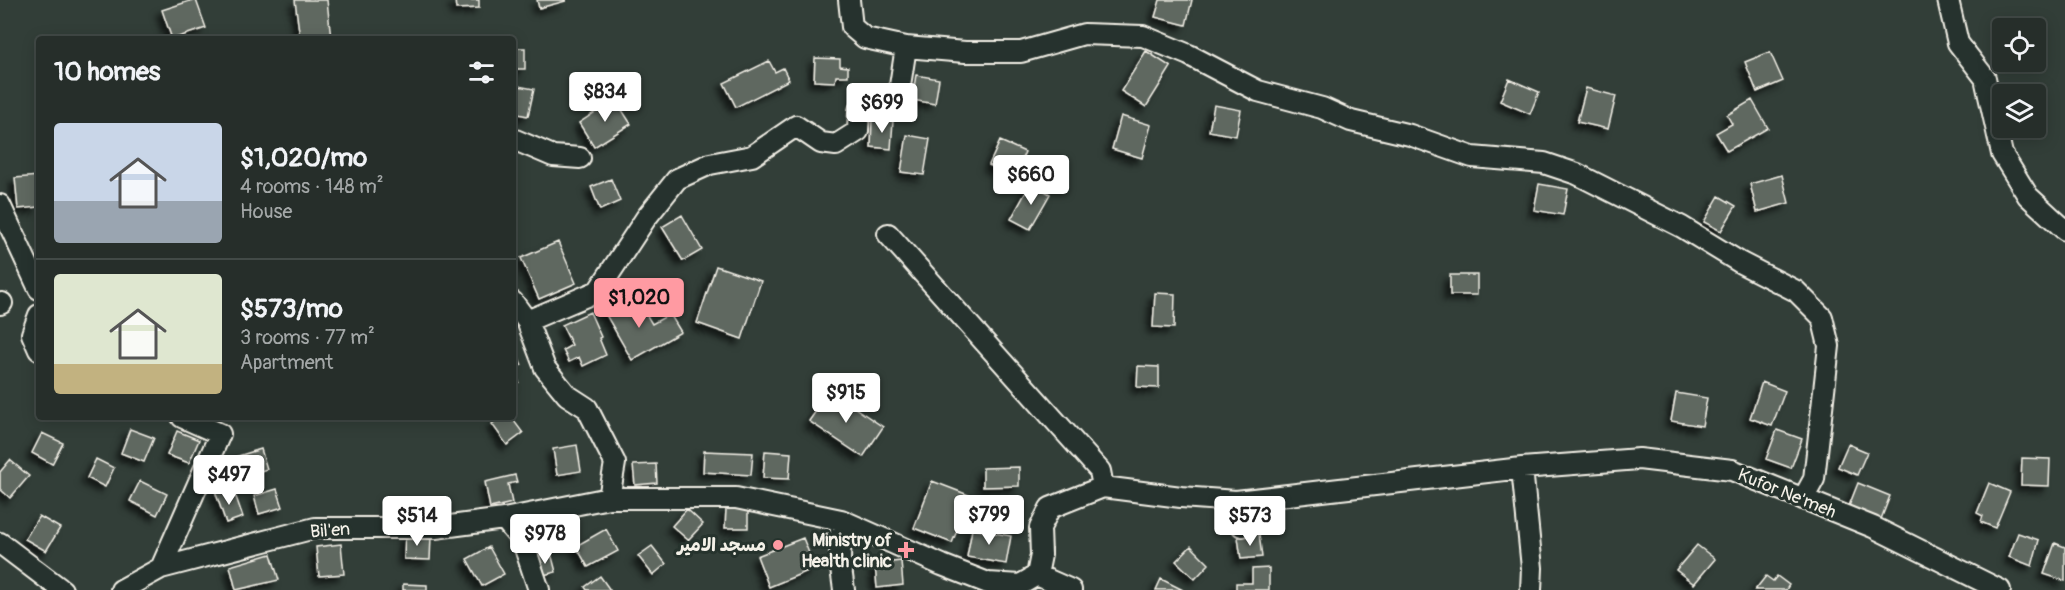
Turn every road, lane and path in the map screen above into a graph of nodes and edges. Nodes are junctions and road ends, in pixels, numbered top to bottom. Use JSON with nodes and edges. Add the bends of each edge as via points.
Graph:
{"nodes":[{"id":1,"x":849,"y":0,"type":"edge"},
{"id":2,"x":1948,"y":0,"type":"edge"},
{"id":3,"x":906,"y":47,"type":"junction"},
{"id":4,"x":516,"y":140,"type":"edge"},
{"id":5,"x":580,"y":158,"type":"dead end"},
{"id":6,"x":0,"y":205,"type":"edge"},
{"id":7,"x":2065,"y":230,"type":"edge"},
{"id":8,"x":888,"y":234,"type":"dead end"},
{"id":9,"x":36,"y":283,"type":"edge"},
{"id":10,"x":516,"y":306,"type":"edge"},
{"id":11,"x":527,"y":321,"type":"junction"},
{"id":12,"x":36,"y":324,"type":"edge"},
{"id":13,"x":36,"y":342,"type":"edge"},
{"id":14,"x":189,"y":420,"type":"edge"},
{"id":15,"x":1522,"y":468,"type":"junction"},
{"id":16,"x":1103,"y":487,"type":"junction"},
{"id":17,"x":609,"y":498,"type":"junction"},
{"id":18,"x":1803,"y":499,"type":"junction"},
{"id":19,"x":1236,"y":501,"type":"junction"},
{"id":20,"x":504,"y":519,"type":"junction"},
{"id":21,"x":841,"y":520,"type":"junction"},
{"id":22,"x":1242,"y":526,"type":"dead end"},
{"id":23,"x":0,"y":543,"type":"edge"},
{"id":24,"x":161,"y":568,"type":"junction"},
{"id":25,"x":1037,"y":574,"type":"junction"},
{"id":26,"x":129,"y":587,"type":"edge"},
{"id":27,"x":63,"y":590,"type":"edge"},
{"id":28,"x":539,"y":590,"type":"edge"},
{"id":29,"x":844,"y":590,"type":"edge"},
{"id":30,"x":1071,"y":590,"type":"edge"},
{"id":31,"x":1531,"y":590,"type":"edge"},
{"id":32,"x":2000,"y":590,"type":"edge"}],
"edges":[{"from":1,"to":3,"type":"street","via":[[852,27],[864,38]]},
{"from":2,"to":7,"type":"street","via":[[1958,43],[1985,78],[2001,154],[2028,196]]},
{"from":3,"to":11,"type":"street","via":[[899,92],[884,106],[859,110],[858,131],[836,145],[821,143],[796,126],[752,156],[710,164],[677,179],[598,291]]},
{"from":3,"to":18,"type":"street","via":[[1021,52],[1084,34],[1143,36],[1258,91],[1472,157],[1544,163],[1609,190],[1796,291],[1822,317],[1829,346],[1814,480]]},
{"from":4,"to":5,"type":"street","via":[[554,156]]},
{"from":6,"to":9,"type":"street"},
{"from":8,"to":16,"type":"street","via":[[1100,471]]},
{"from":10,"to":11,"type":"street"},
{"from":11,"to":17,"type":"street","via":[[545,368],[567,395],[587,408],[615,463]]},
{"from":12,"to":13,"type":"street"},
{"from":14,"to":24,"type":"street","via":[[220,434]]},
{"from":15,"to":18,"type":"street","name":"Kufor Ne'meh","via":[[1639,459],[1732,470]]},
{"from":15,"to":19,"type":"street","name":"Kufor Ne'meh"},
{"from":15,"to":31,"type":"street"},
{"from":16,"to":19,"type":"street","name":"Kufor Ne'meh"},
{"from":16,"to":25,"type":"street","via":[[1050,508],[1040,528]]},
{"from":17,"to":20,"type":"street","name":"Bil'en"},
{"from":17,"to":21,"type":"street","name":"Bil'en","via":[[736,498]]},
{"from":18,"to":32,"type":"street","name":"Kufor Ne'meh","via":[[1873,527]]},
{"from":19,"to":22,"type":"street"},
{"from":20,"to":24,"type":"street","name":"Bil'en","via":[[435,528],[315,528]]},
{"from":20,"to":28,"type":"street","via":[[523,542]]},
{"from":21,"to":25,"type":"street","name":"Bil'en","via":[[988,583],[1020,585]]},
{"from":21,"to":29,"type":"street"},
{"from":23,"to":27,"type":"street"},
{"from":24,"to":26,"type":"street","name":"Bil'en"},
{"from":25,"to":30,"type":"street"}]}
